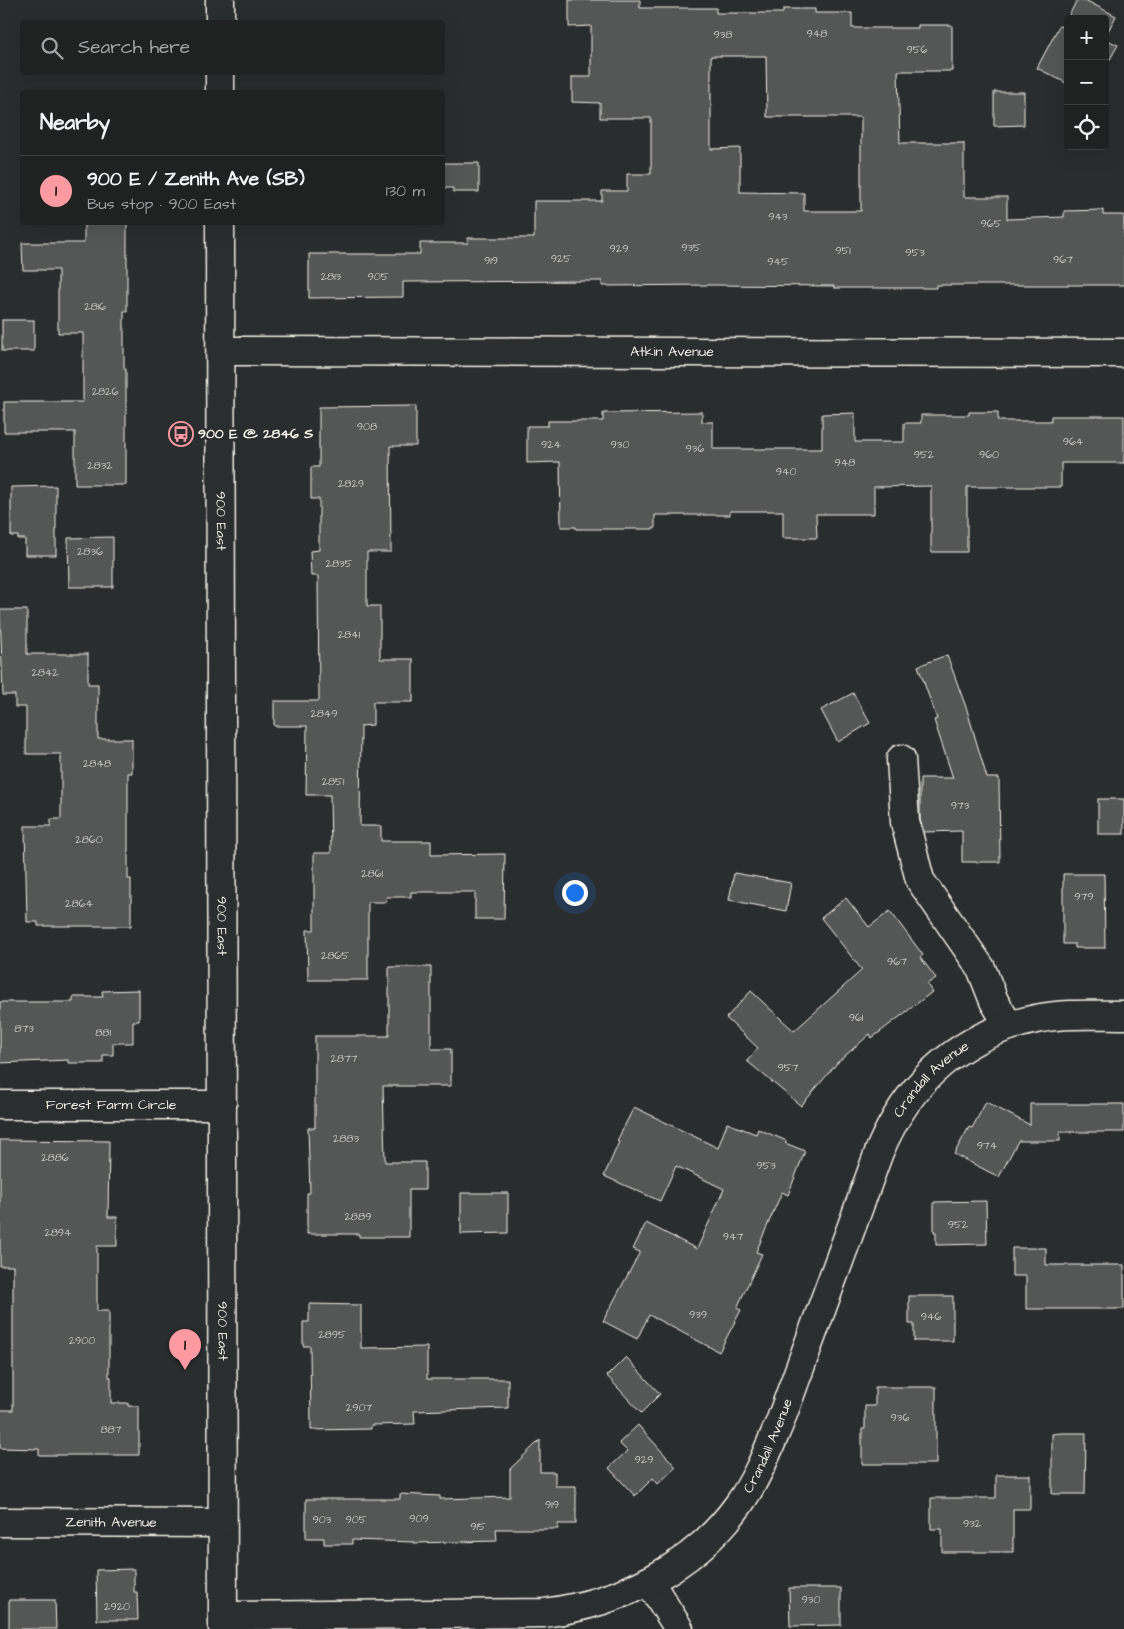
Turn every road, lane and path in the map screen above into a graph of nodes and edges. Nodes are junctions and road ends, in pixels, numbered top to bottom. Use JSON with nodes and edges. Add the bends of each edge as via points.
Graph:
{"nodes":[{"id":1,"x":220,"y":0,"type":"edge"},
{"id":2,"x":220,"y":20,"type":"edge"},
{"id":3,"x":220,"y":75,"type":"edge"},
{"id":4,"x":220,"y":90,"type":"edge"},
{"id":5,"x":220,"y":225,"type":"edge"},
{"id":6,"x":220,"y":351,"type":"junction"},
{"id":7,"x":1124,"y":353,"type":"edge"},
{"id":8,"x":901,"y":759,"type":"dead end"},
{"id":9,"x":1124,"y":1015,"type":"edge"},
{"id":10,"x":1009,"y":1026,"type":"junction"},
{"id":11,"x":0,"y":1105,"type":"edge"},
{"id":12,"x":222,"y":1105,"type":"junction"},
{"id":13,"x":0,"y":1522,"type":"edge"},
{"id":14,"x":222,"y":1523,"type":"junction"},
{"id":15,"x":649,"y":1581,"type":"junction"},
{"id":16,"x":223,"y":1622,"type":"edge"},
{"id":17,"x":679,"y":1629,"type":"edge"}],
"edges":[{"from":1,"to":2,"type":"street"},
{"from":3,"to":4,"type":"street"},
{"from":5,"to":6,"type":"street","name":"900 East"},
{"from":6,"to":7,"type":"street","name":"Atkin Avenue"},
{"from":6,"to":12,"type":"street","name":"900 East"},
{"from":8,"to":10,"type":"street","via":[[905,822],[920,880],[981,968]]},
{"from":9,"to":10,"type":"street","name":"Crandall Avenue","via":[[1066,1016]]},
{"from":10,"to":15,"type":"street","name":"Crandall Avenue","via":[[954,1054],[912,1092],[899,1111],[878,1152],[780,1422],[752,1484],[709,1540]]},
{"from":11,"to":12,"type":"street","name":"Forest Farm Circle"},
{"from":12,"to":14,"type":"street","name":"900 East"},
{"from":13,"to":14,"type":"street","name":"Zenith Avenue"},
{"from":14,"to":16,"type":"street","name":"900 East"},
{"from":15,"to":16,"type":"street","name":"Crandall Avenue","via":[[587,1605],[544,1613]]},
{"from":15,"to":17,"type":"street"}]}
